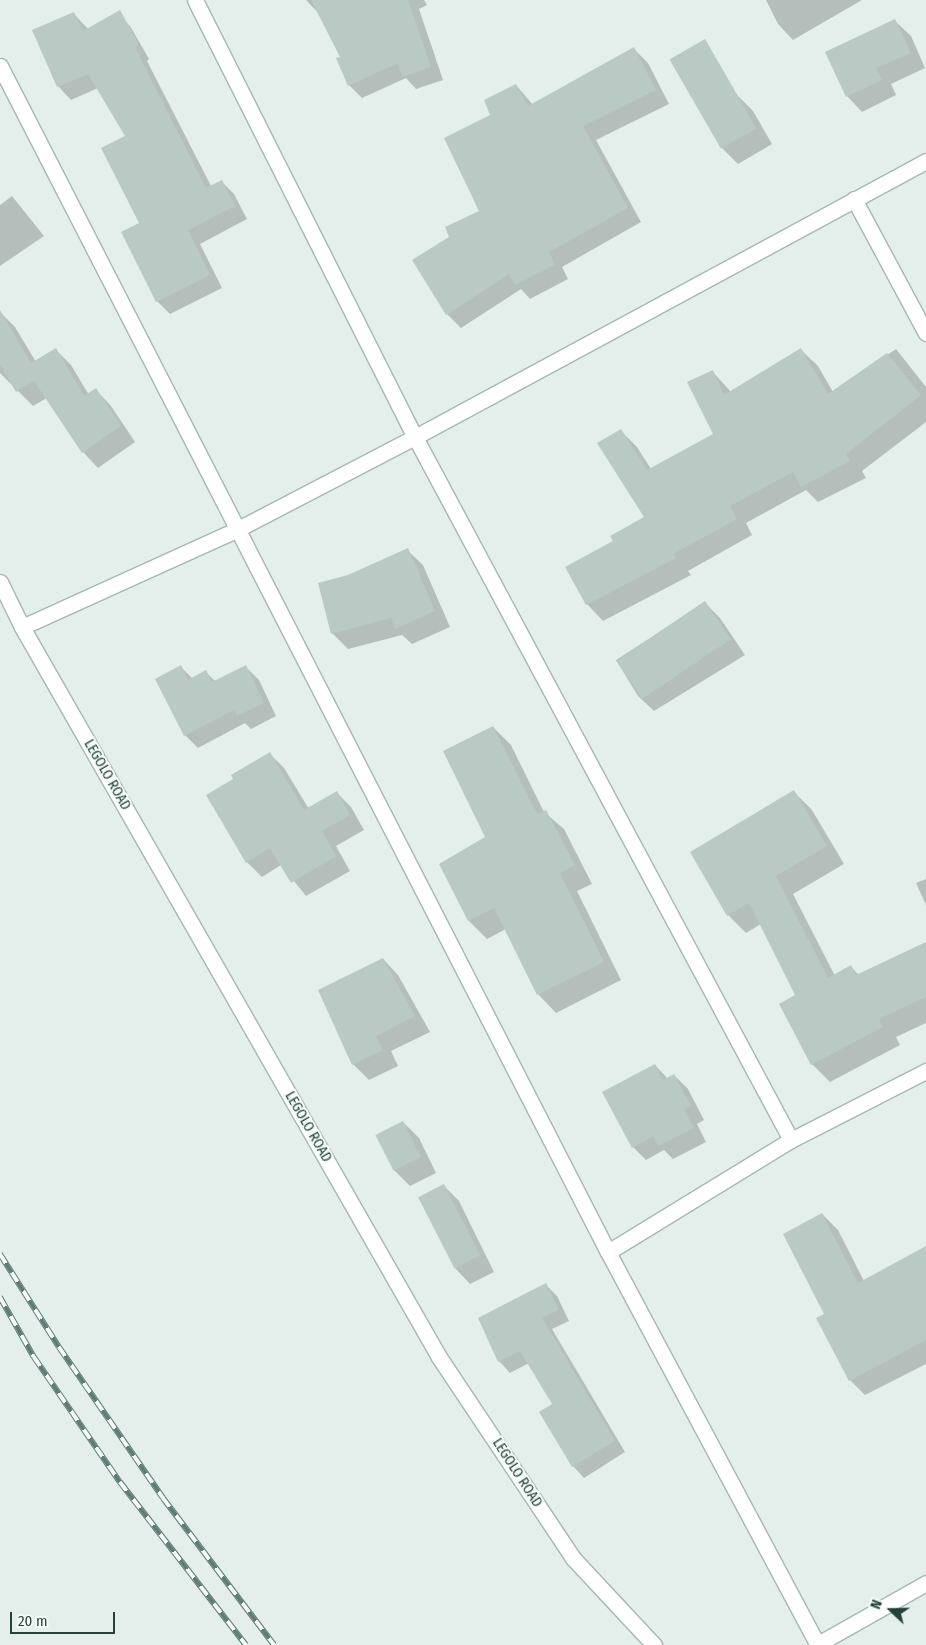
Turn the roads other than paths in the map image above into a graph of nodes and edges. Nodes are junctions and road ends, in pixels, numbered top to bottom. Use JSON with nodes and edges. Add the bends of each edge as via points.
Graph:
{"nodes":[{"id":1,"x":195,"y":0,"type":"edge"},
{"id":2,"x":0,"y":66,"type":"edge"},
{"id":3,"x":926,"y":161,"type":"edge"},
{"id":4,"x":854,"y":200,"type":"junction"},
{"id":5,"x":926,"y":333,"type":"edge"},
{"id":6,"x":415,"y":437,"type":"junction"},
{"id":7,"x":238,"y":529,"type":"junction"},
{"id":8,"x":0,"y":582,"type":"edge"},
{"id":9,"x":22,"y":627,"type":"junction"},
{"id":10,"x":926,"y":1071,"type":"edge"},
{"id":11,"x":792,"y":1140,"type":"junction"},
{"id":12,"x":608,"y":1252,"type":"junction"},
{"id":13,"x":926,"y":1583,"type":"edge"},
{"id":14,"x":816,"y":1644,"type":"edge"},
{"id":15,"x":654,"y":1645,"type":"edge"}],
"edges":[{"from":1,"to":6,"type":"street"},
{"from":2,"to":7,"type":"street"},
{"from":3,"to":4,"type":"street"},
{"from":4,"to":5,"type":"street"},
{"from":4,"to":6,"type":"street"},
{"from":6,"to":7,"type":"street"},
{"from":6,"to":11,"type":"street"},
{"from":7,"to":9,"type":"street"},
{"from":7,"to":12,"type":"street"},
{"from":8,"to":9,"type":"street","name":"LEGOLO ROAD"},
{"from":9,"to":15,"type":"street","name":"LEGOLO ROAD","via":[[440,1357],[573,1558]]},
{"from":10,"to":11,"type":"street"},
{"from":11,"to":12,"type":"street"},
{"from":12,"to":14,"type":"street"},
{"from":13,"to":14,"type":"street"}]}
